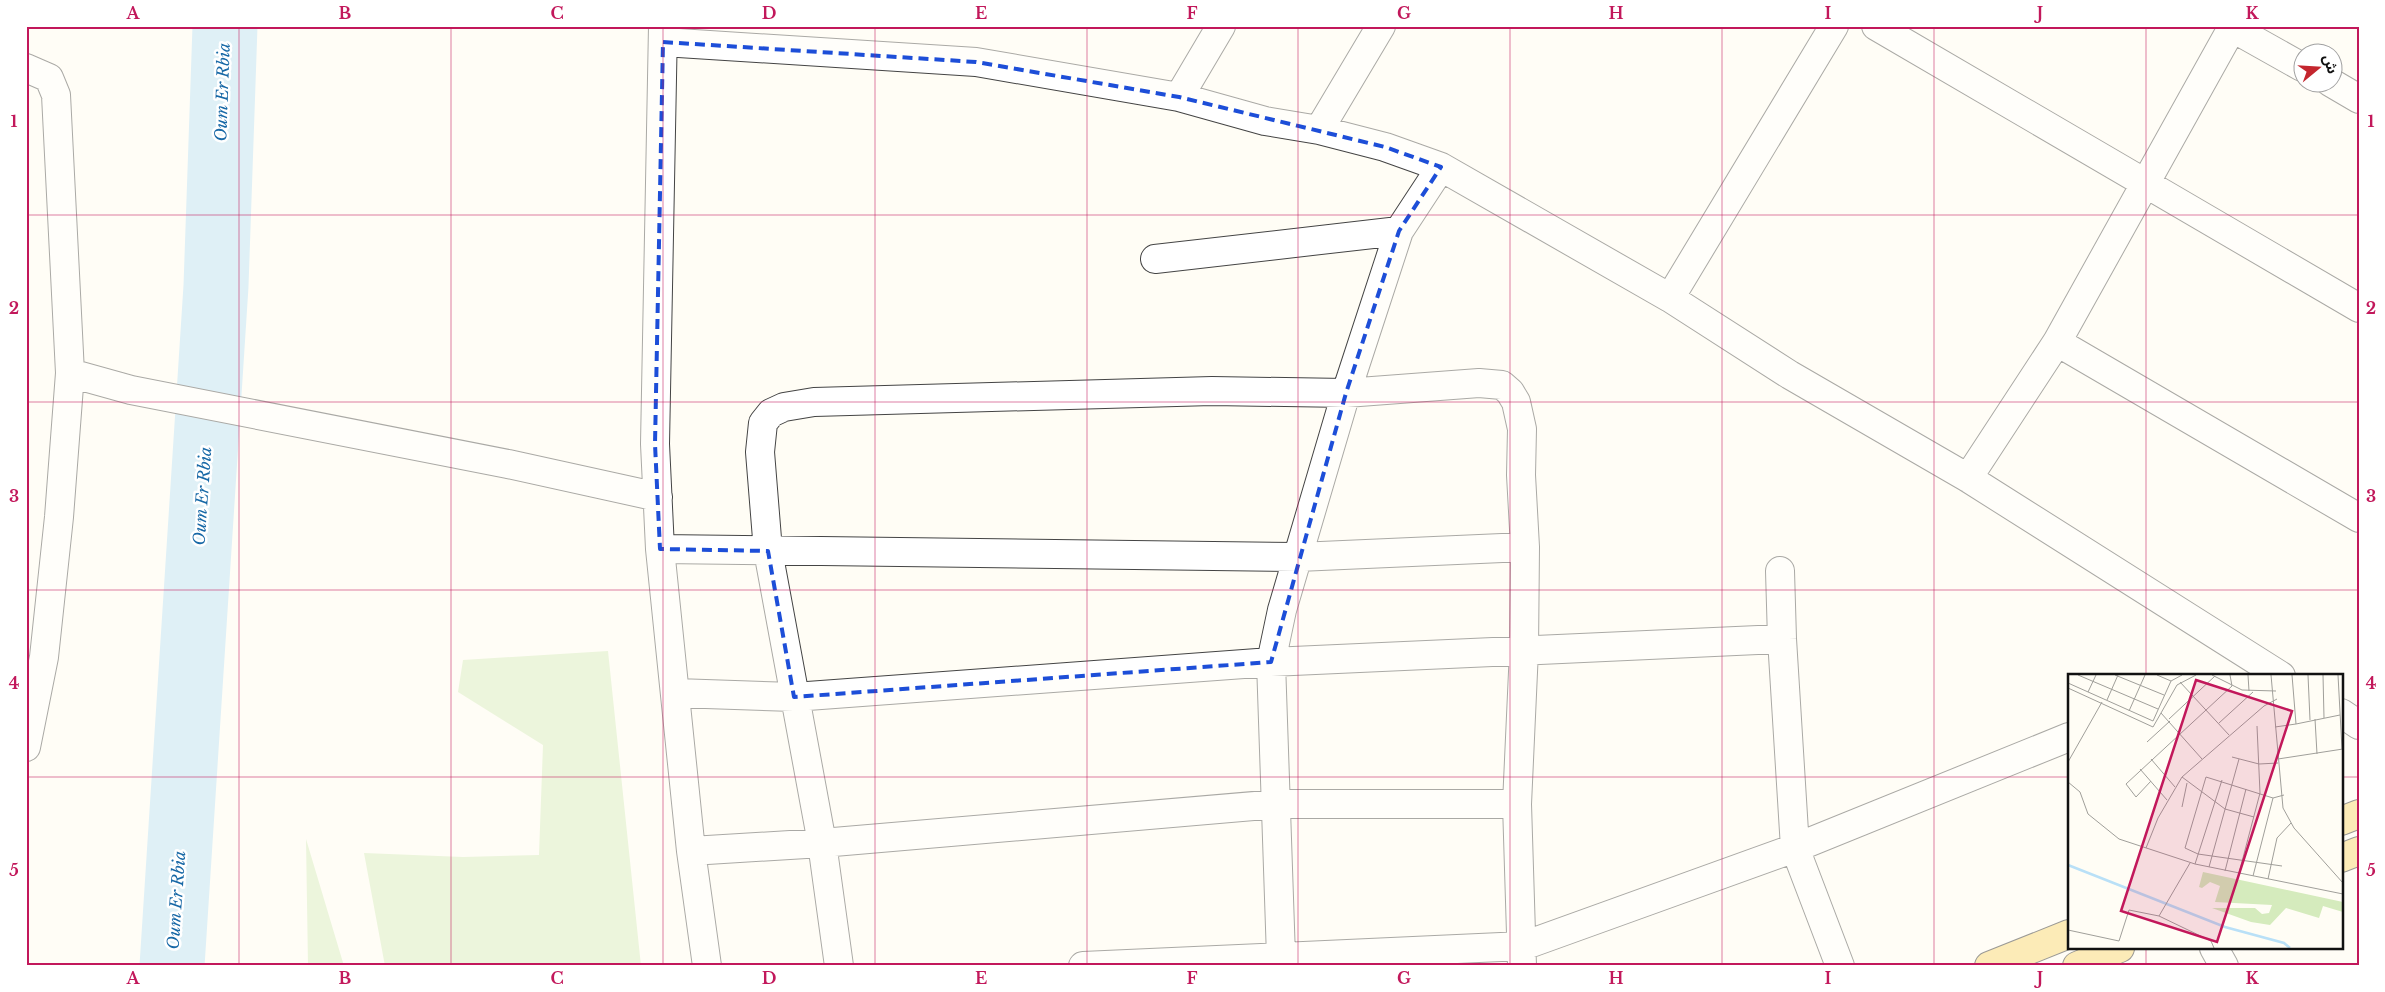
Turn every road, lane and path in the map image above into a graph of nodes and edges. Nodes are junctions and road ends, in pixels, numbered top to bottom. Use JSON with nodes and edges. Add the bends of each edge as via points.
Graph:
{"nodes":[{"id":1,"x":1221,"y":26,"type":"edge"},
{"id":2,"x":1381,"y":26,"type":"edge"},
{"id":3,"x":1834,"y":26,"type":"edge"},
{"id":4,"x":1876,"y":26,"type":"edge"},
{"id":5,"x":2231,"y":27,"type":"edge"},
{"id":6,"x":663,"y":34,"type":"edge"},
{"id":7,"x":2292,"y":61,"type":"edge"},
{"id":8,"x":26,"y":68,"type":"edge"},
{"id":9,"x":2342,"y":89,"type":"edge"},
{"id":10,"x":1179,"y":97,"type":"junction"},
{"id":11,"x":2359,"y":99,"type":"edge"},
{"id":12,"x":1319,"y":130,"type":"junction"},
{"id":13,"x":1441,"y":167,"type":"junction"},
{"id":14,"x":2145,"y":185,"type":"junction"},
{"id":15,"x":1399,"y":232,"type":"junction"},
{"id":16,"x":1154,"y":259,"type":"dead end"},
{"id":17,"x":1670,"y":298,"type":"junction"},
{"id":18,"x":2359,"y":308,"type":"edge"},
{"id":19,"x":2057,"y":342,"type":"junction"},
{"id":20,"x":70,"y":373,"type":"junction"},
{"id":21,"x":1346,"y":393,"type":"junction"},
{"id":22,"x":1968,"y":478,"type":"junction"},
{"id":23,"x":658,"y":497,"type":"junction"},
{"id":24,"x":2359,"y":518,"type":"edge"},
{"id":25,"x":1525,"y":547,"type":"junction"},
{"id":26,"x":660,"y":549,"type":"junction"},
{"id":27,"x":768,"y":551,"type":"junction"},
{"id":28,"x":1298,"y":556,"type":"junction"},
{"id":29,"x":1780,"y":571,"type":"dead end"},
{"id":30,"x":1782,"y":639,"type":"junction"},
{"id":31,"x":1524,"y":650,"type":"junction"},
{"id":32,"x":1271,"y":662,"type":"junction"},
{"id":33,"x":2278,"y":674,"type":"edge"},
{"id":34,"x":676,"y":693,"type":"junction"},
{"id":35,"x":794,"y":697,"type":"junction"},
{"id":36,"x":2342,"y":714,"type":"edge"},
{"id":37,"x":2359,"y":725,"type":"edge"},
{"id":38,"x":2068,"y":737,"type":"edge"},
{"id":39,"x":26,"y":747,"type":"edge"},
{"id":40,"x":1277,"y":804,"type":"junction"},
{"id":41,"x":1517,"y":804,"type":"junction"},
{"id":42,"x":2359,"y":814,"type":"edge"},
{"id":43,"x":2342,"y":821,"type":"edge"},
{"id":44,"x":822,"y":843,"type":"junction"},
{"id":45,"x":1795,"y":848,"type":"junction"},
{"id":46,"x":691,"y":851,"type":"junction"},
{"id":47,"x":2359,"y":851,"type":"edge"},
{"id":48,"x":2342,"y":858,"type":"edge"},
{"id":49,"x":2068,"y":934,"type":"edge"},
{"id":50,"x":2115,"y":950,"type":"edge"},
{"id":51,"x":2215,"y":950,"type":"edge"},
{"id":52,"x":1522,"y":956,"type":"edge"},
{"id":53,"x":1281,"y":957,"type":"junction"},
{"id":54,"x":707,"y":966,"type":"edge"},
{"id":55,"x":839,"y":966,"type":"edge"},
{"id":56,"x":1083,"y":966,"type":"edge"},
{"id":57,"x":1840,"y":966,"type":"edge"},
{"id":58,"x":1989,"y":966,"type":"edge"},
{"id":59,"x":2077,"y":966,"type":"edge"},
{"id":60,"x":2224,"y":966,"type":"edge"}],
"edges":[{"from":1,"to":10,"type":"street"},
{"from":2,"to":12,"type":"street"},
{"from":3,"to":17,"type":"street"},
{"from":4,"to":14,"type":"street"},
{"from":5,"to":7,"type":"street"},
{"from":5,"to":14,"type":"street"},
{"from":6,"to":10,"type":"street","via":[[976,62]]},
{"from":6,"to":23,"type":"street","via":[[655,444]]},
{"from":8,"to":20,"type":"street","via":[[49,78],[56,95]]},
{"from":9,"to":11,"type":"street"},
{"from":10,"to":12,"type":"street","via":[[1265,121]]},
{"from":12,"to":13,"type":"street","via":[[1385,147]]},
{"from":13,"to":15,"type":"street"},
{"from":13,"to":17,"type":"street"},
{"from":14,"to":18,"type":"street"},
{"from":14,"to":19,"type":"street"},
{"from":15,"to":16,"type":"street"},
{"from":15,"to":21,"type":"street"},
{"from":17,"to":22,"type":"street","via":[[1790,375]]},
{"from":19,"to":22,"type":"street"},
{"from":19,"to":24,"type":"street"},
{"from":20,"to":23,"type":"street","via":[[131,390]]},
{"from":20,"to":39,"type":"street","via":[[44,657]]},
{"from":21,"to":25,"type":"street","via":[[1479,383],[1502,385],[1516,402],[1522,429]]},
{"from":21,"to":27,"type":"street","via":[[1212,391],[814,402],[784,407],[771,413],[762,423],[760,438]]},
{"from":21,"to":28,"type":"street"},
{"from":22,"to":33,"type":"street"},
{"from":23,"to":26,"type":"street"},
{"from":25,"to":28,"type":"street"},
{"from":25,"to":31,"type":"street"},
{"from":26,"to":27,"type":"street"},
{"from":26,"to":34,"type":"street"},
{"from":27,"to":28,"type":"street"},
{"from":27,"to":35,"type":"street"},
{"from":28,"to":32,"type":"street"},
{"from":29,"to":30,"type":"street"},
{"from":30,"to":31,"type":"street"},
{"from":30,"to":45,"type":"street"},
{"from":31,"to":32,"type":"street"},
{"from":31,"to":41,"type":"street"},
{"from":32,"to":35,"type":"street"},
{"from":32,"to":40,"type":"street"},
{"from":34,"to":35,"type":"street"},
{"from":34,"to":46,"type":"street"},
{"from":35,"to":44,"type":"street"},
{"from":36,"to":37,"type":"street"},
{"from":38,"to":45,"type":"street"},
{"from":40,"to":41,"type":"street"},
{"from":40,"to":44,"type":"street"},
{"from":40,"to":53,"type":"street"},
{"from":41,"to":52,"type":"street"},
{"from":42,"to":43,"type":"main road"},
{"from":44,"to":46,"type":"street"},
{"from":44,"to":55,"type":"street"},
{"from":45,"to":52,"type":"street"},
{"from":45,"to":57,"type":"street"},
{"from":46,"to":54,"type":"street"},
{"from":47,"to":48,"type":"main road"},
{"from":49,"to":58,"type":"main road"},
{"from":50,"to":59,"type":"main road"},
{"from":51,"to":60,"type":"street"},
{"from":52,"to":53,"type":"street"},
{"from":53,"to":56,"type":"street"}]}
